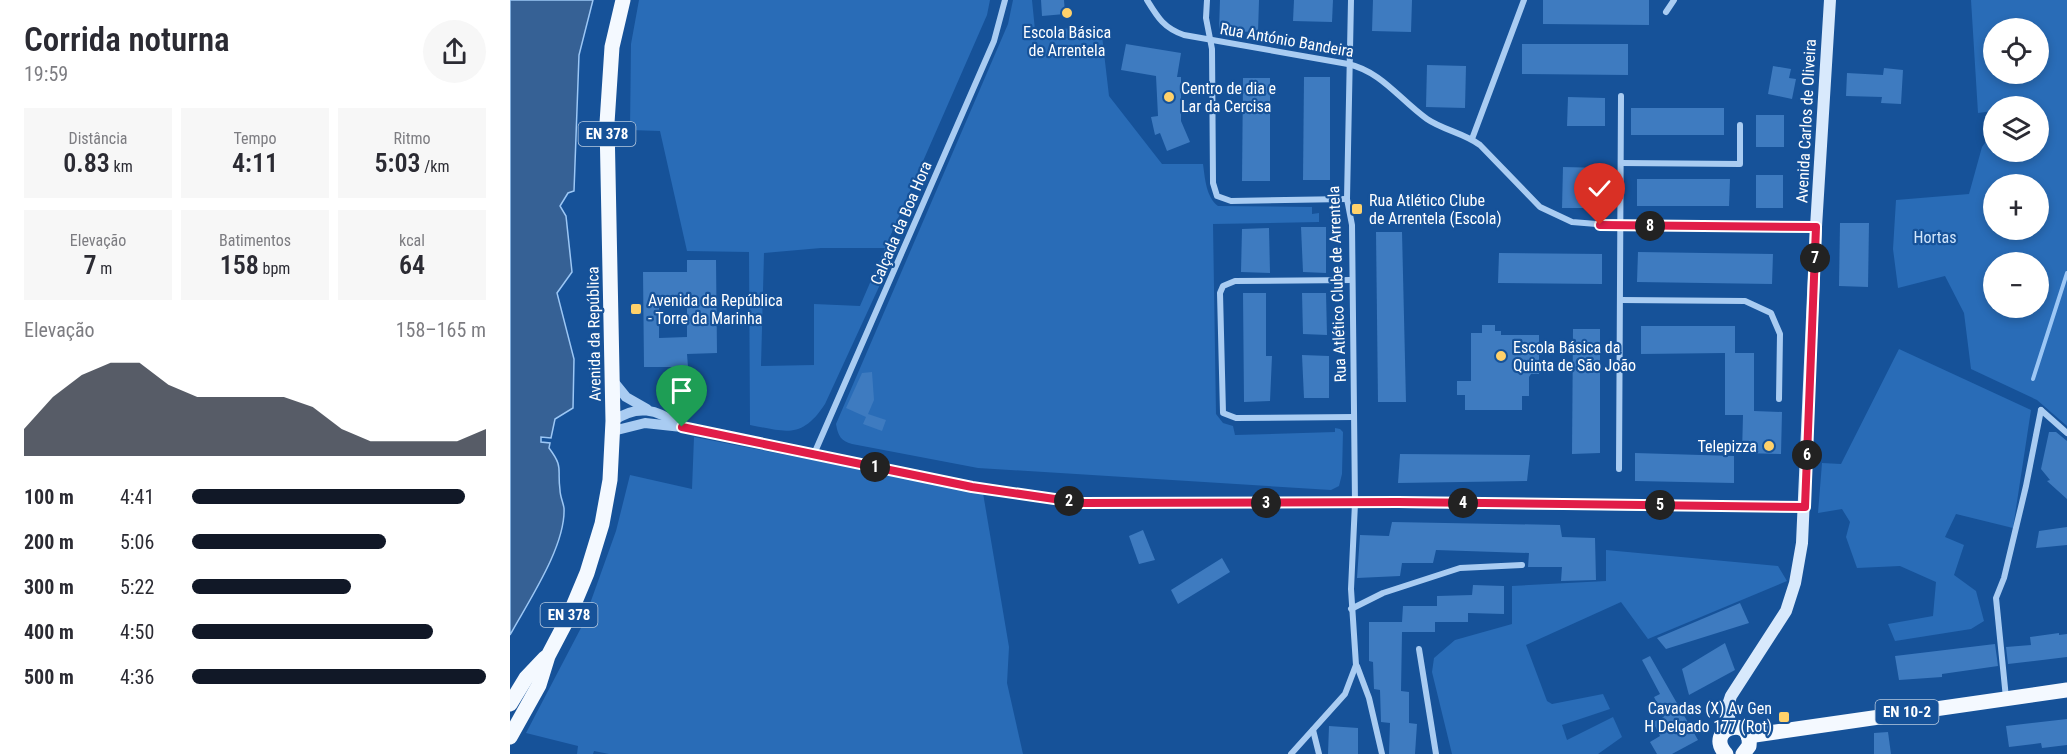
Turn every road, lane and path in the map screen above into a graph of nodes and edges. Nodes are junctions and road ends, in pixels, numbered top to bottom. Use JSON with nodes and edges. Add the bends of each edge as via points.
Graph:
{"nodes":[{"id":1,"x":623,"y":0,"type":"edge"},
{"id":2,"x":1005,"y":0,"type":"edge"},
{"id":3,"x":1147,"y":0,"type":"edge"},
{"id":4,"x":1207,"y":0,"type":"edge"},
{"id":5,"x":1351,"y":0,"type":"edge"},
{"id":6,"x":1524,"y":0,"type":"edge"},
{"id":7,"x":1674,"y":0,"type":"edge"},
{"id":8,"x":1830,"y":0,"type":"edge"},
{"id":9,"x":1666,"y":12,"type":"dead end"},
{"id":10,"x":1211,"y":41,"type":"junction"},
{"id":11,"x":1348,"y":64,"type":"junction"},
{"id":12,"x":1621,"y":96,"type":"dead end"},
{"id":13,"x":1740,"y":125,"type":"dead end"},
{"id":14,"x":1472,"y":139,"type":"junction"},
{"id":15,"x":1621,"y":163,"type":"junction"},
{"id":16,"x":1347,"y":199,"type":"junction"},
{"id":17,"x":1621,"y":226,"type":"junction"},
{"id":18,"x":1816,"y":227,"type":"junction"},
{"id":19,"x":1352,"y":280,"type":"junction"},
{"id":20,"x":1621,"y":300,"type":"junction"},
{"id":21,"x":613,"y":381,"type":"junction"},
{"id":22,"x":1779,"y":399,"type":"dead end"},
{"id":23,"x":647,"y":408,"type":"junction"},
{"id":24,"x":1354,"y":417,"type":"junction"},
{"id":25,"x":613,"y":426,"type":"junction"},
{"id":26,"x":682,"y":427,"type":"junction"},
{"id":27,"x":2067,"y":433,"type":"edge"},
{"id":28,"x":814,"y":454,"type":"junction"},
{"id":29,"x":1619,"y":469,"type":"dead end"},
{"id":30,"x":1355,"y":503,"type":"junction"},
{"id":31,"x":1805,"y":507,"type":"junction"},
{"id":32,"x":1522,"y":565,"type":"dead end"},
{"id":33,"x":1351,"y":609,"type":"junction"},
{"id":34,"x":1419,"y":649,"type":"dead end"},
{"id":35,"x":548,"y":656,"type":"junction"},
{"id":36,"x":1356,"y":665,"type":"junction"},
{"id":37,"x":2067,"y":690,"type":"edge"},
{"id":38,"x":2006,"y":698,"type":"junction"},
{"id":39,"x":510,"y":704,"type":"edge"},
{"id":40,"x":1730,"y":728,"type":"junction"},
{"id":41,"x":1313,"y":730,"type":"junction"},
{"id":42,"x":1748,"y":736,"type":"junction"},
{"id":43,"x":510,"y":737,"type":"edge"},
{"id":44,"x":1721,"y":753,"type":"edge"},
{"id":45,"x":1292,"y":754,"type":"edge"},
{"id":46,"x":1319,"y":754,"type":"edge"},
{"id":47,"x":1382,"y":754,"type":"edge"},
{"id":48,"x":1436,"y":754,"type":"edge"},
{"id":49,"x":1743,"y":754,"type":"edge"}],
"edges":[{"from":1,"to":21,"type":"main road","name":"Avenida da República","number":"EN 378","via":[[612,47],[607,104]]},
{"from":2,"to":28,"type":"street","name":"Calçada da Boa Hora","via":[[994,41]]},
{"from":3,"to":10,"type":"street","name":"Rua António Bandeira","via":[[1170,30]]},
{"from":4,"to":10,"type":"street"},
{"from":5,"to":11,"type":"street","name":"Rua Atlético Clube de Arrentela"},
{"from":6,"to":14,"type":"street"},
{"from":7,"to":9,"type":"street"},
{"from":8,"to":18,"type":"main road","name":"Avenida Carlos de Oliveira"},
{"from":10,"to":11,"type":"street","name":"Rua António Bandeira"},
{"from":10,"to":16,"type":"street","via":[[1213,183],[1217,196],[1231,201]]},
{"from":11,"to":14,"type":"street","name":"Rua António Bandeira","via":[[1374,73],[1427,118]]},
{"from":11,"to":16,"type":"street","name":"Rua Atlético Clube de Arrentela"},
{"from":12,"to":15,"type":"street"},
{"from":13,"to":15,"type":"street","via":[[1740,164]]},
{"from":14,"to":17,"type":"street","name":"Rua António Bandeira","via":[[1550,213],[1572,222]]},
{"from":15,"to":17,"type":"street"},
{"from":16,"to":19,"type":"street","name":"Rua Atlético Clube de Arrentela","via":[[1352,225]]},
{"from":17,"to":18,"type":"street","name":"Rua António Bandeira"},
{"from":17,"to":20,"type":"street"},
{"from":18,"to":31,"type":"main road","name":"Avenida Carlos de Oliveira"},
{"from":19,"to":24,"type":"street","name":"Rua Atlético Clube de Arrentela"},
{"from":19,"to":24,"type":"street","via":[[1235,281],[1222,286],[1220,294],[1223,413],[1236,418]]},
{"from":20,"to":22,"type":"street","via":[[1745,301],[1771,313],[1780,334]]},
{"from":20,"to":29,"type":"street"},
{"from":21,"to":23,"type":"street","via":[[626,397]]},
{"from":21,"to":25,"type":"main road","name":"Avenida da República","number":"EN 378"},
{"from":23,"to":25,"type":"street","via":[[627,413]]},
{"from":23,"to":26,"type":"street"},
{"from":24,"to":30,"type":"street","name":"Rua Atlético Clube de Arrentela"},
{"from":25,"to":26,"type":"street","via":[[645,423]]},
{"from":25,"to":35,"type":"main road","name":"Avenida da República","number":"EN 378","via":[[610,480],[598,540],[569,616]]},
{"from":26,"to":28,"type":"street"},
{"from":27,"to":38,"type":"street","via":[[2041,410],[2004,578],[1996,598]]},
{"from":28,"to":30,"type":"street","via":[[972,487],[1082,503]]},
{"from":30,"to":31,"type":"street"},
{"from":30,"to":33,"type":"street","name":"Rua Atlético Clube de Arrentela"},
{"from":31,"to":40,"type":"main road","name":"Avenida Carlos de Oliveira","via":[[1795,583],[1786,611],[1731,696]]},
{"from":32,"to":33,"type":"street","via":[[1460,568],[1383,593]]},
{"from":33,"to":36,"type":"street","name":"Rua Atlético Clube de Arrentela"},
{"from":34,"to":48,"type":"street"},
{"from":35,"to":39,"type":"main road","name":"Avenida da República","via":[[526,678]]},
{"from":35,"to":43,"type":"main road","name":"Avenida da República","via":[[539,685]]},
{"from":36,"to":41,"type":"street","via":[[1345,694]]},
{"from":36,"to":47,"type":"street","via":[[1369,698]]},
{"from":37,"to":38,"type":"main road","number":"EN 10-2"},
{"from":38,"to":42,"type":"main road","number":"EN 10-2"},
{"from":40,"to":42,"type":"main road","via":[[1743,729]]},
{"from":40,"to":44,"type":"main road","via":[[1721,737]]},
{"from":41,"to":45,"type":"street"},
{"from":41,"to":46,"type":"street"},
{"from":42,"to":49,"type":"main road","via":[[1749,746]]}]}
